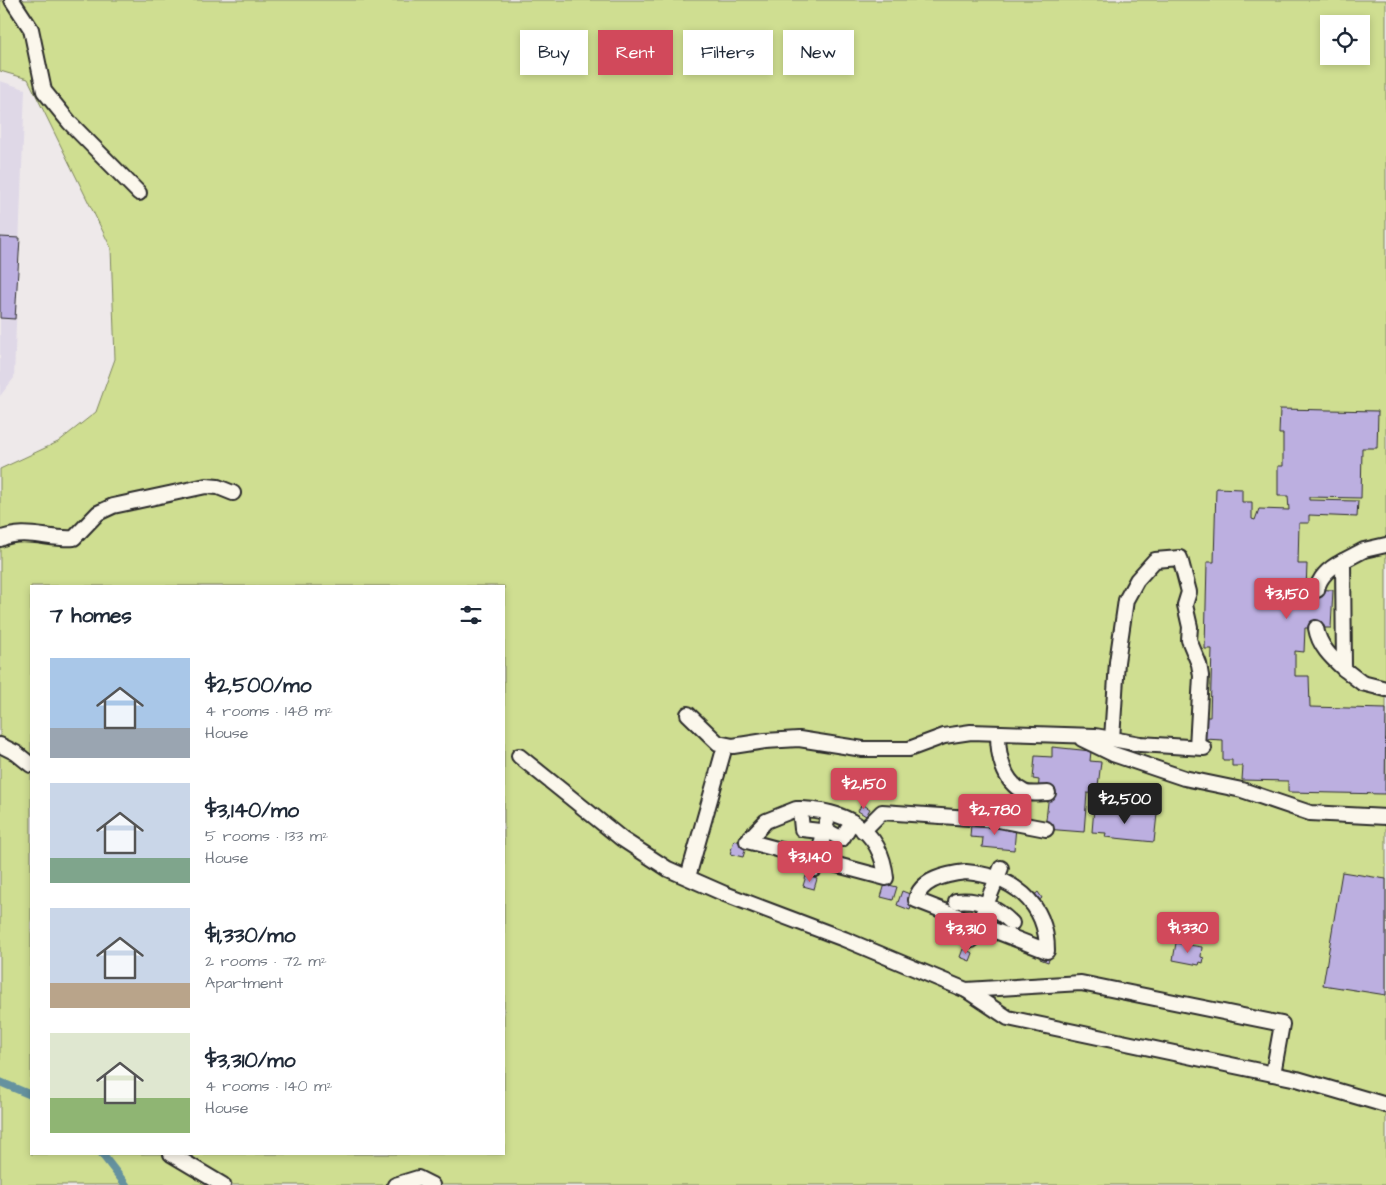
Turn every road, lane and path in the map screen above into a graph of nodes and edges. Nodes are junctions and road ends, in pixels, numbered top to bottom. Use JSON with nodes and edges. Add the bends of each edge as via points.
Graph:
{"nodes":[{"id":1,"x":12,"y":0,"type":"edge"},
{"id":2,"x":139,"y":194,"type":"dead end"},
{"id":3,"x":233,"y":492,"type":"dead end"},
{"id":4,"x":0,"y":539,"type":"edge"},
{"id":5,"x":1386,"y":545,"type":"edge"},
{"id":6,"x":1343,"y":561,"type":"junction"},
{"id":7,"x":1317,"y":590,"type":"dead end"},
{"id":8,"x":1316,"y":628,"type":"dead end"},
{"id":9,"x":1344,"y":669,"type":"junction"},
{"id":10,"x":1386,"y":689,"type":"edge"},
{"id":11,"x":688,"y":714,"type":"dead end"},
{"id":12,"x":998,"y":734,"type":"junction"},
{"id":13,"x":1078,"y":736,"type":"junction"},
{"id":14,"x":1112,"y":739,"type":"junction"},
{"id":15,"x":0,"y":745,"type":"edge"},
{"id":16,"x":726,"y":746,"type":"junction"},
{"id":17,"x":519,"y":756,"type":"dead end"},
{"id":18,"x":30,"y":764,"type":"edge"},
{"id":19,"x":1048,"y":793,"type":"dead end"},
{"id":20,"x":800,"y":809,"type":"junction"},
{"id":21,"x":816,"y":809,"type":"junction"},
{"id":22,"x":1386,"y":817,"type":"edge"},
{"id":23,"x":847,"y":820,"type":"junction"},
{"id":24,"x":1046,"y":830,"type":"dead end"},
{"id":25,"x":824,"y":832,"type":"junction"},
{"id":26,"x":816,"y":864,"type":"junction"},
{"id":27,"x":999,"y":873,"type":"junction"},
{"id":28,"x":688,"y":877,"type":"junction"},
{"id":29,"x":956,"y":901,"type":"dead end"},
{"id":30,"x":986,"y":904,"type":"junction"},
{"id":31,"x":1012,"y":923,"type":"dead end"},
{"id":32,"x":978,"y":925,"type":"junction"},
{"id":33,"x":972,"y":940,"type":"dead end"},
{"id":34,"x":966,"y":990,"type":"junction"},
{"id":35,"x":1273,"y":1074,"type":"junction"},
{"id":36,"x":1386,"y":1105,"type":"edge"},
{"id":37,"x":173,"y":1155,"type":"edge"},
{"id":38,"x":223,"y":1185,"type":"edge"},
{"id":39,"x":395,"y":1185,"type":"edge"},
{"id":40,"x":432,"y":1185,"type":"edge"}],
"edges":[{"from":1,"to":2,"type":"lane","via":[[31,29],[44,91],[70,123]]},
{"from":3,"to":4,"type":"lane","via":[[206,486],[112,506],[98,514],[74,538],[60,539],[24,532]]},
{"from":5,"to":6,"type":"lane","via":[[1364,550]]},
{"from":6,"to":7,"type":"lane","via":[[1330,568]]},
{"from":6,"to":9,"type":"lane"},
{"from":8,"to":9,"type":"lane","via":[[1328,653]]},
{"from":9,"to":10,"type":"lane","via":[[1362,683]]},
{"from":11,"to":16,"type":"lane","via":[[711,738]]},
{"from":12,"to":13,"type":"lane"},
{"from":12,"to":16,"type":"lane","via":[[956,733],[909,749],[864,749],[799,739]]},
{"from":12,"to":19,"type":"lane","via":[[1004,771],[1013,782],[1025,792]]},
{"from":13,"to":14,"type":"lane"},
{"from":13,"to":22,"type":"lane","via":[[1141,764],[1184,778],[1242,790],[1310,813]]},
{"from":14,"to":14,"type":"lane","via":[[1117,662],[1126,600],[1137,580],[1155,560],[1180,558],[1189,592],[1185,606],[1190,627],[1189,640],[1201,676],[1201,748]]},
{"from":15,"to":18,"type":"lane"},
{"from":16,"to":28,"type":"lane"},
{"from":17,"to":28,"type":"lane","via":[[622,839],[668,869]]},
{"from":20,"to":21,"type":"lane"},
{"from":20,"to":25,"type":"lane","via":[[802,830]]},
{"from":20,"to":26,"type":"lane","via":[[766,821],[747,841]]},
{"from":21,"to":23,"type":"lane"},
{"from":21,"to":25,"type":"lane"},
{"from":23,"to":24,"type":"lane","via":[[882,812],[999,820]]},
{"from":23,"to":25,"type":"lane"},
{"from":23,"to":25,"type":"lane","via":[[842,839]]},
{"from":23,"to":26,"type":"lane","via":[[876,845],[884,859],[886,878]]},
{"from":25,"to":26,"type":"lane"},
{"from":27,"to":30,"type":"lane"},
{"from":27,"to":32,"type":"lane","via":[[952,873],[933,880],[918,892],[916,900]]},
{"from":27,"to":32,"type":"lane","via":[[1026,894],[1035,907],[1042,922],[1047,951]]},
{"from":28,"to":34,"type":"lane"},
{"from":29,"to":30,"type":"lane"},
{"from":30,"to":31,"type":"lane"},
{"from":30,"to":32,"type":"lane"},
{"from":32,"to":33,"type":"lane"},
{"from":34,"to":35,"type":"lane","via":[[1008,1018]]},
{"from":34,"to":35,"type":"lane","via":[[1081,983],[1282,1024]]},
{"from":35,"to":36,"type":"lane"},
{"from":37,"to":38,"type":"lane"},
{"from":39,"to":40,"type":"lane","via":[[418,1178]]}]}
